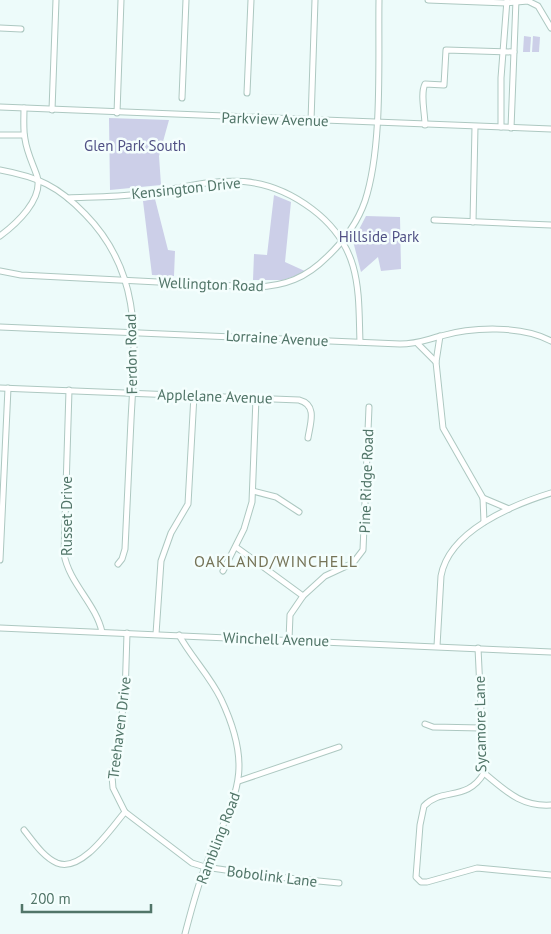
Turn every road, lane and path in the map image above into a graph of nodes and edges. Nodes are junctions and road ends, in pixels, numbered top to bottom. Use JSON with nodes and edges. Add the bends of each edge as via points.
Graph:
{"nodes":[{"id":1,"x":56,"y":0,"type":"edge"},
{"id":2,"x":121,"y":0,"type":"edge"},
{"id":3,"x":186,"y":0,"type":"edge"},
{"id":4,"x":251,"y":0,"type":"edge"},
{"id":5,"x":315,"y":0,"type":"edge"},
{"id":6,"x":379,"y":0,"type":"edge"},
{"id":7,"x":428,"y":0,"type":"edge"},
{"id":8,"x":516,"y":0,"type":"edge"},
{"id":9,"x":507,"y":2,"type":"edge"},
{"id":10,"x":0,"y":28,"type":"edge"},
{"id":11,"x":21,"y":28,"type":"dead end"},
{"id":12,"x":551,"y":28,"type":"edge"},
{"id":13,"x":503,"y":52,"type":"junction"},
{"id":14,"x":514,"y":52,"type":"junction"},
{"id":15,"x":501,"y":78,"type":"junction"},
{"id":16,"x":514,"y":78,"type":"junction"},
{"id":17,"x":247,"y":93,"type":"dead end"},
{"id":18,"x":182,"y":98,"type":"dead end"},
{"id":19,"x":0,"y":107,"type":"edge"},
{"id":20,"x":24,"y":108,"type":"junction"},
{"id":21,"x":52,"y":110,"type":"junction"},
{"id":22,"x":117,"y":113,"type":"junction"},
{"id":23,"x":310,"y":120,"type":"junction"},
{"id":24,"x":376,"y":124,"type":"junction"},
{"id":25,"x":425,"y":125,"type":"junction"},
{"id":26,"x":475,"y":127,"type":"junction"},
{"id":27,"x":501,"y":127,"type":"junction"},
{"id":28,"x":511,"y":128,"type":"junction"},
{"id":29,"x":551,"y":129,"type":"edge"},
{"id":30,"x":0,"y":135,"type":"edge"},
{"id":31,"x":24,"y":135,"type":"junction"},
{"id":32,"x":0,"y":170,"type":"edge"},
{"id":33,"x":38,"y":178,"type":"junction"},
{"id":34,"x":68,"y":198,"type":"junction"},
{"id":35,"x":434,"y":220,"type":"dead end"},
{"id":36,"x":473,"y":222,"type":"junction"},
{"id":37,"x":551,"y":225,"type":"edge"},
{"id":38,"x":0,"y":236,"type":"edge"},
{"id":39,"x":343,"y":242,"type":"junction"},
{"id":40,"x":0,"y":271,"type":"edge"},
{"id":41,"x":126,"y":280,"type":"junction"},
{"id":42,"x":0,"y":327,"type":"edge"},
{"id":43,"x":133,"y":332,"type":"junction"},
{"id":44,"x":440,"y":336,"type":"junction"},
{"id":45,"x":551,"y":341,"type":"edge"},
{"id":46,"x":360,"y":342,"type":"junction"},
{"id":47,"x":418,"y":344,"type":"junction"},
{"id":48,"x":436,"y":362,"type":"junction"},
{"id":49,"x":0,"y":388,"type":"edge"},
{"id":50,"x":8,"y":388,"type":"junction"},
{"id":51,"x":69,"y":390,"type":"junction"},
{"id":52,"x":132,"y":393,"type":"junction"},
{"id":53,"x":194,"y":395,"type":"junction"},
{"id":54,"x":256,"y":398,"type":"junction"},
{"id":55,"x":369,"y":407,"type":"dead end"},
{"id":56,"x":308,"y":438,"type":"dead end"},
{"id":57,"x":253,"y":491,"type":"junction"},
{"id":58,"x":551,"y":493,"type":"edge"},
{"id":59,"x":483,"y":498,"type":"junction"},
{"id":60,"x":509,"y":509,"type":"junction"},
{"id":61,"x":299,"y":512,"type":"dead end"},
{"id":62,"x":484,"y":522,"type":"junction"},
{"id":63,"x":236,"y":547,"type":"junction"},
{"id":64,"x":0,"y":560,"type":"edge"},
{"id":65,"x":118,"y":564,"type":"dead end"},
{"id":66,"x":222,"y":571,"type":"dead end"},
{"id":67,"x":303,"y":596,"type":"junction"},
{"id":68,"x":0,"y":628,"type":"edge"},
{"id":69,"x":102,"y":632,"type":"junction"},
{"id":70,"x":127,"y":633,"type":"junction"},
{"id":71,"x":156,"y":634,"type":"junction"},
{"id":72,"x":179,"y":635,"type":"junction"},
{"id":73,"x":289,"y":640,"type":"junction"},
{"id":74,"x":437,"y":646,"type":"junction"},
{"id":75,"x":478,"y":648,"type":"junction"},
{"id":76,"x":551,"y":652,"type":"edge"},
{"id":77,"x":425,"y":724,"type":"dead end"},
{"id":78,"x":481,"y":728,"type":"junction"},
{"id":79,"x":339,"y":746,"type":"dead end"},
{"id":80,"x":484,"y":774,"type":"junction"},
{"id":81,"x":239,"y":781,"type":"junction"},
{"id":82,"x":551,"y":805,"type":"edge"},
{"id":83,"x":125,"y":812,"type":"junction"},
{"id":84,"x":24,"y":830,"type":"dead end"},
{"id":85,"x":205,"y":867,"type":"junction"},
{"id":86,"x":551,"y":875,"type":"edge"},
{"id":87,"x":339,"y":883,"type":"dead end"},
{"id":88,"x":185,"y":934,"type":"edge"}],
"edges":[{"from":1,"to":21,"type":"street"},
{"from":2,"to":22,"type":"street"},
{"from":3,"to":18,"type":"street"},
{"from":4,"to":17,"type":"street"},
{"from":5,"to":23,"type":"street"},
{"from":6,"to":24,"type":"street","name":"Wellington Road"},
{"from":7,"to":9,"type":"street"},
{"from":8,"to":9,"type":"street"},
{"from":8,"to":12,"type":"street","via":[[534,3],[542,10]]},
{"from":8,"to":14,"type":"street"},
{"from":9,"to":13,"type":"street"},
{"from":10,"to":11,"type":"street"},
{"from":13,"to":14,"type":"street"},
{"from":13,"to":15,"type":"street"},
{"from":13,"to":25,"type":"street","via":[[446,50],[444,85],[425,84],[422,91]]},
{"from":14,"to":16,"type":"street"},
{"from":15,"to":16,"type":"street"},
{"from":15,"to":27,"type":"street"},
{"from":16,"to":28,"type":"street"},
{"from":19,"to":20,"type":"street","name":"Parkview Avenue"},
{"from":20,"to":21,"type":"street","name":"Parkview Avenue"},
{"from":20,"to":31,"type":"street"},
{"from":21,"to":22,"type":"street","name":"Parkview Avenue"},
{"from":22,"to":23,"type":"street","name":"Parkview Avenue"},
{"from":23,"to":24,"type":"street","name":"Parkview Avenue"},
{"from":24,"to":25,"type":"street","name":"Parkview Avenue"},
{"from":24,"to":39,"type":"street","name":"Wellington Road","via":[[366,196],[355,224]]},
{"from":25,"to":26,"type":"street","name":"Parkview Avenue"},
{"from":26,"to":27,"type":"street","name":"Parkview Avenue"},
{"from":26,"to":36,"type":"street"},
{"from":27,"to":28,"type":"street","name":"Parkview Avenue"},
{"from":28,"to":29,"type":"street","name":"Parkview Avenue"},
{"from":30,"to":31,"type":"street"},
{"from":31,"to":33,"type":"street"},
{"from":32,"to":33,"type":"street"},
{"from":33,"to":34,"type":"street","name":"Ferdon Road"},
{"from":33,"to":38,"type":"street","via":[[30,204]]},
{"from":34,"to":39,"type":"street","name":"Kensington Drive","via":[[137,194],[225,181],[254,182],[306,205],[328,222]]},
{"from":34,"to":41,"type":"street","name":"Ferdon Road","via":[[106,237]]},
{"from":35,"to":36,"type":"street"},
{"from":36,"to":37,"type":"street"},
{"from":39,"to":41,"type":"street","name":"Wellington Road","via":[[313,271],[279,285],[256,287]]},
{"from":39,"to":46,"type":"street","name":"Kensington Drive","via":[[355,274]]},
{"from":40,"to":41,"type":"street","name":"Wellington Road"},
{"from":41,"to":43,"type":"street","name":"Ferdon Road"},
{"from":42,"to":43,"type":"street","name":"Lorraine Avenue"},
{"from":43,"to":46,"type":"street","name":"Lorraine Avenue"},
{"from":43,"to":52,"type":"street","name":"Ferdon Road"},
{"from":44,"to":45,"type":"street","name":"Lorraine Avenue","via":[[491,329]]},
{"from":44,"to":47,"type":"street","name":"Lorraine Avenue"},
{"from":44,"to":48,"type":"street"},
{"from":46,"to":47,"type":"street","name":"Lorraine Avenue"},
{"from":47,"to":48,"type":"street"},
{"from":48,"to":59,"type":"street","via":[[443,428]]},
{"from":49,"to":50,"type":"street","name":"Applelane Avenue"},
{"from":50,"to":51,"type":"street","name":"Applelane Avenue"},
{"from":50,"to":64,"type":"street"},
{"from":51,"to":52,"type":"street","name":"Applelane Avenue"},
{"from":51,"to":69,"type":"street","name":"Russet Drive","via":[[64,554],[70,573]]},
{"from":52,"to":53,"type":"street","name":"Applelane Avenue"},
{"from":52,"to":65,"type":"street","name":"Ferdon Road","via":[[125,549]]},
{"from":53,"to":54,"type":"street","name":"Applelane Avenue"},
{"from":53,"to":71,"type":"street","via":[[188,504],[171,532],[161,561]]},
{"from":54,"to":56,"type":"street","name":"Applelane Avenue","via":[[299,400],[308,404],[312,413]]},
{"from":54,"to":57,"type":"street"},
{"from":55,"to":67,"type":"street","name":"Pine Ridge Road","via":[[363,550],[353,563],[325,576]]},
{"from":57,"to":61,"type":"street","via":[[276,497]]},
{"from":57,"to":63,"type":"street","via":[[250,510]]},
{"from":58,"to":60,"type":"street"},
{"from":59,"to":60,"type":"street"},
{"from":59,"to":62,"type":"street"},
{"from":60,"to":62,"type":"street"},
{"from":62,"to":74,"type":"street","via":[[459,544],[443,566]]},
{"from":63,"to":66,"type":"street"},
{"from":63,"to":67,"type":"street"},
{"from":67,"to":73,"type":"street","name":"Pine Ridge Road","via":[[290,615]]},
{"from":68,"to":69,"type":"street","name":"Winchell Avenue"},
{"from":69,"to":70,"type":"street","name":"Winchell Avenue"},
{"from":70,"to":71,"type":"street","name":"Winchell Avenue"},
{"from":70,"to":83,"type":"street","name":"Treehaven Drive","via":[[125,696],[112,783]]},
{"from":71,"to":72,"type":"street","name":"Winchell Avenue"},
{"from":72,"to":73,"type":"street","name":"Winchell Avenue"},
{"from":72,"to":81,"type":"street","name":"Rambling Road","via":[[220,698],[231,724],[239,753]]},
{"from":73,"to":74,"type":"street","name":"Winchell Avenue"},
{"from":74,"to":75,"type":"street","name":"Winchell Avenue"},
{"from":75,"to":76,"type":"street","name":"Winchell Avenue"},
{"from":75,"to":78,"type":"street","name":"Sycamore Lane"},
{"from":77,"to":78,"type":"street"},
{"from":78,"to":80,"type":"street","name":"Sycamore Lane"},
{"from":79,"to":81,"type":"street"},
{"from":80,"to":82,"type":"street","via":[[522,802]]},
{"from":80,"to":86,"type":"street","name":"Sycamore Lane","via":[[470,789],[432,799],[424,806],[416,875],[419,880],[432,882],[477,868]]},
{"from":81,"to":85,"type":"street","name":"Rambling Road"},
{"from":83,"to":84,"type":"street","via":[[90,852],[68,864],[50,859]]},
{"from":83,"to":85,"type":"street","name":"Treehaven Drive","via":[[184,858]]},
{"from":85,"to":87,"type":"street","name":"Bobolink Lane"},
{"from":85,"to":88,"type":"street","name":"Rambling Road"}]}
